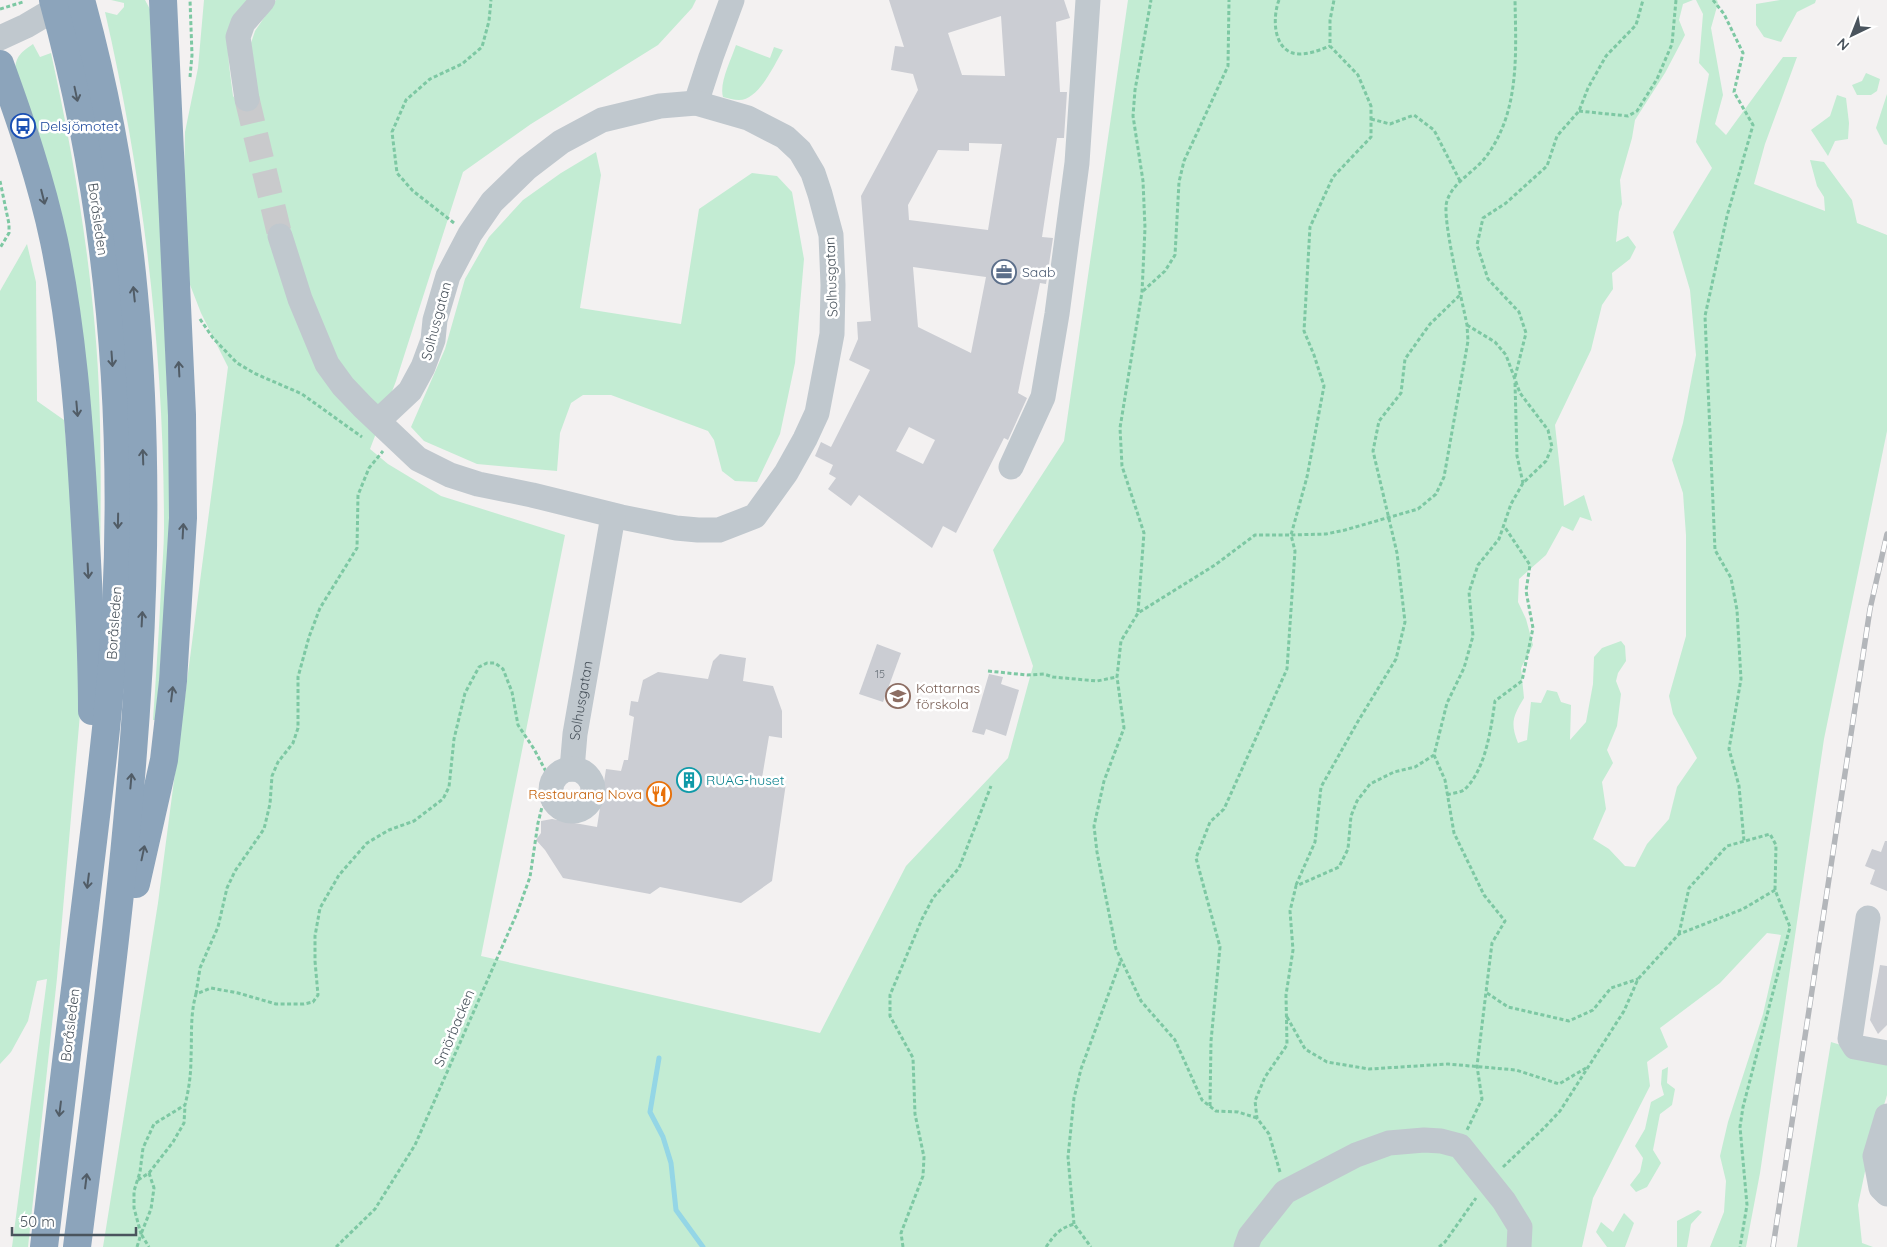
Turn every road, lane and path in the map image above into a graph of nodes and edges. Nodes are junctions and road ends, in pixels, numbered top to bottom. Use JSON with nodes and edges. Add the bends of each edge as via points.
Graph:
{"nodes":[{"id":1,"x":41,"y":0,"type":"edge"},
{"id":2,"x":70,"y":0,"type":"edge"},
{"id":3,"x":81,"y":0,"type":"edge"},
{"id":4,"x":262,"y":0,"type":"edge"},
{"id":5,"x":491,"y":0,"type":"edge"},
{"id":6,"x":732,"y":0,"type":"edge"},
{"id":7,"x":1088,"y":0,"type":"edge"},
{"id":8,"x":1151,"y":0,"type":"edge"},
{"id":9,"x":1229,"y":0,"type":"edge"},
{"id":10,"x":1279,"y":0,"type":"edge"},
{"id":11,"x":1334,"y":0,"type":"edge"},
{"id":12,"x":1515,"y":0,"type":"edge"},
{"id":13,"x":1643,"y":0,"type":"edge"},
{"id":14,"x":1676,"y":0,"type":"edge"},
{"id":15,"x":1713,"y":0,"type":"edge"},
{"id":16,"x":162,"y":2,"type":"edge"},
{"id":17,"x":0,"y":9,"type":"edge"},
{"id":18,"x":0,"y":38,"type":"edge"},
{"id":19,"x":1330,"y":46,"type":"junction"},
{"id":20,"x":0,"y":64,"type":"edge"},
{"id":21,"x":247,"y":99,"type":"tunnel mouth"},
{"id":22,"x":696,"y":103,"type":"junction"},
{"id":23,"x":1579,"y":111,"type":"junction"},
{"id":24,"x":1371,"y":119,"type":"junction"},
{"id":25,"x":0,"y":181,"type":"edge"},
{"id":26,"x":1460,"y":181,"type":"junction"},
{"id":27,"x":470,"y":234,"type":"junction"},
{"id":28,"x":280,"y":236,"type":"tunnel mouth"},
{"id":29,"x":0,"y":248,"type":"edge"},
{"id":30,"x":1142,"y":292,"type":"junction"},
{"id":31,"x":1461,"y":294,"type":"junction"},
{"id":32,"x":1468,"y":325,"type":"junction"},
{"id":33,"x":1515,"y":379,"type":"junction"},
{"id":34,"x":378,"y":421,"type":"junction"},
{"id":35,"x":383,"y":451,"type":"dead end"},
{"id":36,"x":1011,"y":468,"type":"dead end"},
{"id":37,"x":1523,"y":483,"type":"junction"},
{"id":38,"x":613,"y":516,"type":"junction"},
{"id":39,"x":1389,"y":518,"type":"junction"},
{"id":40,"x":1504,"y":526,"type":"junction"},
{"id":41,"x":1291,"y":535,"type":"junction"},
{"id":42,"x":1138,"y":613,"type":"junction"},
{"id":43,"x":988,"y":671,"type":"dead end"},
{"id":44,"x":1117,"y":677,"type":"junction"},
{"id":45,"x":1434,"y":755,"type":"junction"},
{"id":46,"x":559,"y":784,"type":"junction"},
{"id":47,"x":991,"y":786,"type":"dead end"},
{"id":48,"x":1447,"y":795,"type":"junction"},
{"id":49,"x":94,"y":832,"type":"junction"},
{"id":50,"x":1744,"y":841,"type":"junction"},
{"id":51,"x":1296,"y":886,"type":"junction"},
{"id":52,"x":1775,"y":890,"type":"junction"},
{"id":53,"x":1868,"y":918,"type":"dead end"},
{"id":54,"x":1679,"y":934,"type":"junction"},
{"id":55,"x":1121,"y":959,"type":"junction"},
{"id":56,"x":1638,"y":979,"type":"junction"},
{"id":57,"x":1487,"y":993,"type":"junction"},
{"id":58,"x":196,"y":994,"type":"junction"},
{"id":59,"x":108,"y":1003,"type":"junction"},
{"id":60,"x":1286,"y":1015,"type":"junction"},
{"id":61,"x":1887,"y":1052,"type":"edge"},
{"id":62,"x":1477,"y":1066,"type":"junction"},
{"id":63,"x":1587,"y":1068,"type":"junction"},
{"id":64,"x":185,"y":1105,"type":"junction"},
{"id":65,"x":1210,"y":1106,"type":"junction"},
{"id":66,"x":1560,"y":1111,"type":"dead end"},
{"id":67,"x":1887,"y":1116,"type":"edge"},
{"id":68,"x":1257,"y":1118,"type":"junction"},
{"id":69,"x":1460,"y":1146,"type":"junction"},
{"id":70,"x":149,"y":1173,"type":"junction"},
{"id":71,"x":138,"y":1180,"type":"junction"},
{"id":72,"x":1285,"y":1192,"type":"junction"},
{"id":73,"x":1887,"y":1194,"type":"edge"},
{"id":74,"x":1074,"y":1224,"type":"junction"},
{"id":75,"x":141,"y":1234,"type":"junction"},
{"id":76,"x":44,"y":1247,"type":"edge"},
{"id":77,"x":77,"y":1247,"type":"edge"},
{"id":78,"x":137,"y":1247,"type":"edge"},
{"id":79,"x":149,"y":1247,"type":"edge"},
{"id":80,"x":336,"y":1247,"type":"edge"},
{"id":81,"x":903,"y":1247,"type":"edge"},
{"id":82,"x":1046,"y":1247,"type":"edge"},
{"id":83,"x":1091,"y":1247,"type":"edge"},
{"id":84,"x":1246,"y":1247,"type":"edge"},
{"id":85,"x":1518,"y":1247,"type":"edge"},
{"id":86,"x":1740,"y":1247,"type":"edge"}],
"edges":[{"from":1,"to":17,"type":"path"},
{"from":1,"to":49,"type":"highway","name":"Boråsleden","one_way":true,"via":[[66,46],[86,140],[101,231],[116,403],[116,607]]},
{"from":2,"to":18,"type":"street"},
{"from":59,"to":3,"type":"highway","name":"Boråsleden","one_way":true,"via":[[137,718],[144,514],[142,404],[126,218],[112,134]]},
{"from":4,"to":21,"type":"street","via":[[243,23],[238,37]]},
{"from":5,"to":27,"type":"path","via":[[482,47],[462,64],[430,79],[406,100],[392,132],[397,173],[413,191]]},
{"from":6,"to":22,"type":"street"},
{"from":7,"to":36,"type":"street","via":[[1077,163],[1057,314],[1043,397]]},
{"from":8,"to":30,"type":"path","via":[[1133,116],[1143,181]]},
{"from":9,"to":30,"type":"path","via":[[1228,66],[1184,161],[1179,182],[1175,255],[1165,271]]},
{"from":10,"to":19,"type":"path","via":[[1275,11],[1276,32],[1282,46],[1297,54],[1309,54]]},
{"from":11,"to":19,"type":"path"},
{"from":12,"to":26,"type":"path","via":[[1516,68],[1510,106],[1495,143],[1484,159]]},
{"from":13,"to":23,"type":"path","via":[[1636,25],[1606,56]]},
{"from":14,"to":23,"type":"path","via":[[1672,44],[1657,79],[1637,111],[1628,116]]},
{"from":15,"to":50,"type":"path","via":[[1744,52],[1734,92],[1753,124],[1727,216],[1705,316],[1715,550],[1731,578],[1737,610],[1740,679],[1729,749],[1739,786]]},
{"from":59,"to":16,"type":"highway","one_way":true,"via":[[164,760],[174,681],[180,581],[182,415]]},
{"from":19,"to":24,"type":"path","via":[[1358,75],[1371,106]]},
{"from":20,"to":49,"type":"highway","one_way":true,"via":[[38,174],[54,241],[70,336],[88,569]]},
{"from":22,"to":27,"type":"street","name":"Solhusgatan","via":[[660,106],[602,120],[561,142],[527,168],[492,202]]},
{"from":22,"to":38,"type":"street","name":"Solhusgatan","via":[[748,118],[785,137],[800,151],[813,173],[831,235],[833,285],[832,334],[817,413],[786,473],[755,516],[719,530],[698,530]]},
{"from":23,"to":33,"type":"path","via":[[1557,136],[1546,166],[1506,203],[1483,218],[1477,245],[1488,279],[1519,312],[1526,332]]},
{"from":24,"to":26,"type":"path","via":[[1390,124],[1414,115],[1434,130]]},
{"from":24,"to":41,"type":"path","via":[[1371,137],[1333,177],[1310,227],[1304,331],[1324,386],[1307,477]]},
{"from":25,"to":29,"type":"path","via":[[9,234]]},
{"from":26,"to":31,"type":"path","via":[[1446,201],[1446,219]]},
{"from":27,"to":34,"type":"street","name":"Solhusgatan","via":[[448,276],[423,367],[410,391]]},
{"from":28,"to":34,"type":"street","name":"Solhusgatan","via":[[300,299],[327,364],[343,386]]},
{"from":30,"to":42,"type":"path","via":[[1120,428],[1122,466],[1144,533]]},
{"from":31,"to":32,"type":"path"},
{"from":31,"to":39,"type":"path","via":[[1430,324],[1405,359],[1401,393],[1379,421],[1373,451]]},
{"from":32,"to":33,"type":"path","via":[[1495,342],[1506,356]]},
{"from":32,"to":39,"type":"path","via":[[1444,477],[1436,494],[1418,509]]},
{"from":33,"to":37,"type":"path","via":[[1517,456]]},
{"from":33,"to":37,"type":"path","via":[[1520,393],[1548,430],[1552,448],[1546,461]]},
{"from":34,"to":38,"type":"street","name":"Solhusgatan","via":[[418,459],[450,475]]},
{"from":35,"to":58,"type":"path","via":[[369,468],[358,495],[357,548],[320,608],[309,637],[298,677],[298,728],[293,743],[272,776],[264,829],[227,888],[218,928],[200,968]]},
{"from":37,"to":40,"type":"path"},
{"from":38,"to":46,"type":"street","name":"Solhusgatan","via":[[575,734]]},
{"from":39,"to":41,"type":"path","via":[[1326,534]]},
{"from":39,"to":51,"type":"path","via":[[1397,553],[1405,622],[1396,660],[1321,788],[1315,842]]},
{"from":40,"to":45,"type":"path","via":[[1499,539],[1478,565],[1469,592],[1473,636],[1464,668],[1447,703]]},
{"from":40,"to":48,"type":"path","via":[[1530,565],[1526,591],[1534,628],[1522,681],[1495,701],[1489,738],[1476,774],[1464,790]]},
{"from":41,"to":42,"type":"path","via":[[1256,535]]},
{"from":41,"to":65,"type":"path","via":[[1295,551],[1287,669],[1224,809],[1210,822],[1196,858],[1220,947],[1211,1040]]},
{"from":42,"to":44,"type":"path","via":[[1121,641]]},
{"from":43,"to":44,"type":"path","via":[[1097,681]]},
{"from":44,"to":55,"type":"path","via":[[1124,728],[1104,781],[1094,826],[1096,852],[1116,949]]},
{"from":45,"to":48,"type":"path"},
{"from":45,"to":51,"type":"path","via":[[1415,767],[1394,772],[1370,784],[1357,800],[1351,816],[1348,849],[1339,867]]},
{"from":46,"to":58,"type":"path","via":[[518,725],[512,692],[503,669],[495,663],[479,667],[465,693],[454,739],[449,787],[442,799],[414,821],[367,843],[339,875],[320,908],[315,936],[318,995],[313,1002],[276,1004],[211,988]]},
{"from":46,"to":80,"type":"path","name":"Smörbacken","via":[[542,807],[530,877],[517,913],[415,1145],[375,1209]]},
{"from":47,"to":81,"type":"path","via":[[960,868],[933,898],[890,995],[890,1016],[913,1058],[915,1114],[924,1157],[924,1176],[901,1233]]},
{"from":48,"to":57,"type":"path","via":[[1454,833],[1484,895],[1505,922],[1492,943]]},
{"from":49,"to":76,"type":"highway","name":"Boråsleden","one_way":true},
{"from":50,"to":52,"type":"path","via":[[1770,834],[1776,845]]},
{"from":50,"to":54,"type":"path","via":[[1727,846],[1689,888]]},
{"from":51,"to":60,"type":"path","via":[[1290,911],[1293,950]]},
{"from":52,"to":54,"type":"path","via":[[1743,909]]},
{"from":52,"to":86,"type":"path","via":[[1790,927],[1742,1113],[1740,1127],[1747,1204]]},
{"from":53,"to":61,"type":"street","via":[[1850,1039],[1854,1047]]},
{"from":54,"to":56,"type":"path"},
{"from":55,"to":65,"type":"path","via":[[1141,1001],[1175,1040],[1202,1100]]},
{"from":55,"to":74,"type":"path","via":[[1081,1069],[1074,1098],[1068,1157]]},
{"from":56,"to":57,"type":"path","via":[[1611,988],[1593,1010],[1569,1021],[1508,1007]]},
{"from":56,"to":63,"type":"path","via":[[1624,1010]]},
{"from":57,"to":62,"type":"path"},
{"from":58,"to":64,"type":"path","via":[[192,1009],[189,1087]]},
{"from":77,"to":59,"type":"highway","name":"Boråsleden","one_way":true},
{"from":60,"to":62,"type":"path","via":[[1305,1049],[1327,1062],[1369,1069],[1448,1064]]},
{"from":60,"to":68,"type":"path","via":[[1287,1045],[1261,1085],[1255,1101]]},
{"from":62,"to":63,"type":"path","via":[[1516,1070],[1559,1084]]},
{"from":62,"to":69,"type":"path","via":[[1482,1100]]},
{"from":63,"to":66,"type":"path"},
{"from":64,"to":70,"type":"path","via":[[184,1122]]},
{"from":64,"to":71,"type":"path","via":[[154,1124],[143,1148]]},
{"from":65,"to":68,"type":"path","via":[[1216,1111],[1238,1112]]},
{"from":67,"to":73,"type":"street","via":[[1875,1156],[1881,1188]]},
{"from":68,"to":72,"type":"path","via":[[1269,1134],[1276,1152]]},
{"from":69,"to":72,"type":"street","via":[[1424,1140],[1389,1143],[1356,1155]]},
{"from":69,"to":85,"type":"street","via":[[1504,1201],[1520,1227]]},
{"from":70,"to":71,"type":"path"},
{"from":70,"to":75,"type":"path","via":[[154,1188],[151,1208]]},
{"from":71,"to":75,"type":"path","via":[[134,1208]]},
{"from":72,"to":84,"type":"street","via":[[1250,1236]]},
{"from":74,"to":82,"type":"path","via":[[1055,1234]]},
{"from":74,"to":83,"type":"path"},
{"from":75,"to":78,"type":"path"},
{"from":75,"to":79,"type":"path"}]}
